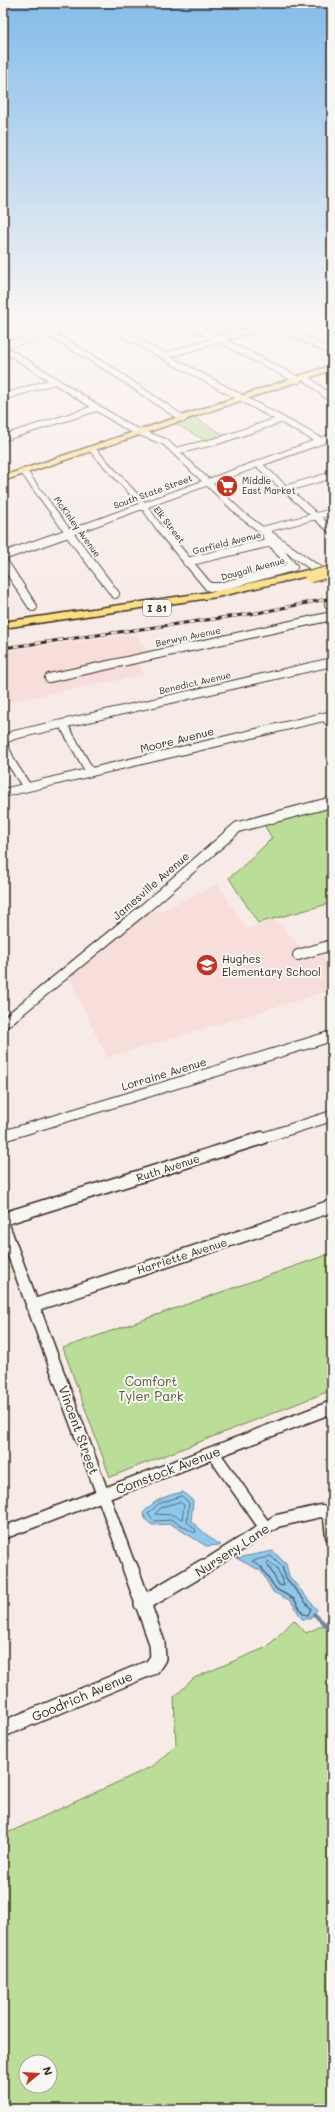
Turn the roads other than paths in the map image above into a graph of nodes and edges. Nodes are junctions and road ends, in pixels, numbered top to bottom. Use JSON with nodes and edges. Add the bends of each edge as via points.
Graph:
{"nodes":[{"id":1,"x":61,"y":420,"type":"edge"},
{"id":2,"x":115,"y":420,"type":"edge"},
{"id":3,"x":178,"y":420,"type":"edge"},
{"id":4,"x":280,"y":420,"type":"joint"},
{"id":5,"x":141,"y":432,"type":"junction"},
{"id":6,"x":332,"y":437,"type":"edge"},
{"id":7,"x":3,"y":438,"type":"edge"},
{"id":8,"x":321,"y":441,"type":"junction"},
{"id":9,"x":92,"y":449,"type":"junction"},
{"id":10,"x":176,"y":451,"type":"junction"},
{"id":11,"x":258,"y":464,"type":"junction"},
{"id":12,"x":24,"y":472,"type":"junction"},
{"id":13,"x":332,"y":475,"type":"edge"},
{"id":14,"x":3,"y":479,"type":"edge"},
{"id":15,"x":208,"y":482,"type":"junction"},
{"id":16,"x":285,"y":489,"type":"junction"},
{"id":17,"x":143,"y":505,"type":"junction"},
{"id":18,"x":332,"y":512,"type":"edge"},
{"id":19,"x":316,"y":516,"type":"junction"},
{"id":20,"x":262,"y":530,"type":"junction"},
{"id":21,"x":332,"y":531,"type":"edge"},
{"id":22,"x":70,"y":532,"type":"junction"},
{"id":23,"x":271,"y":542,"type":"junction"},
{"id":24,"x":288,"y":547,"type":"junction"},
{"id":25,"x":278,"y":550,"type":"junction"},
{"id":26,"x":3,"y":556,"type":"edge"},
{"id":27,"x":3,"y":561,"type":"edge"},
{"id":28,"x":187,"y":562,"type":"junction"},
{"id":29,"x":330,"y":568,"type":"edge"},
{"id":30,"x":311,"y":575,"type":"junction"},
{"id":31,"x":332,"y":580,"type":"edge"},
{"id":32,"x":219,"y":587,"type":"joint"},
{"id":33,"x":115,"y":594,"type":"dead end"},
{"id":34,"x":135,"y":606,"type":"junction"},
{"id":35,"x":33,"y":607,"type":"dead end"},
{"id":36,"x":332,"y":616,"type":"edge"},
{"id":37,"x":3,"y":617,"type":"edge"},
{"id":38,"x":3,"y":625,"type":"edge"},
{"id":39,"x":3,"y":630,"type":"edge"},
{"id":40,"x":332,"y":662,"type":"edge"},
{"id":41,"x":49,"y":678,"type":"dead end"},
{"id":42,"x":329,"y":716,"type":"edge"},
{"id":43,"x":63,"y":724,"type":"junction"},
{"id":44,"x":332,"y":725,"type":"edge"},
{"id":45,"x":4,"y":742,"type":"edge"},
{"id":46,"x":3,"y":764,"type":"edge"},
{"id":47,"x":12,"y":764,"type":"junction"},
{"id":48,"x":90,"y":772,"type":"junction"},
{"id":49,"x":27,"y":787,"type":"junction"},
{"id":50,"x":3,"y":793,"type":"edge"},
{"id":51,"x":332,"y":802,"type":"edge"},
{"id":52,"x":332,"y":945,"type":"edge"},
{"id":53,"x":298,"y":955,"type":"dead end"},
{"id":54,"x":3,"y":1024,"type":"edge"},
{"id":55,"x":332,"y":1036,"type":"edge"},
{"id":56,"x":332,"y":1116,"type":"edge"},
{"id":57,"x":3,"y":1136,"type":"edge"},
{"id":58,"x":332,"y":1206,"type":"edge"},
{"id":59,"x":3,"y":1219,"type":"edge"},
{"id":60,"x":3,"y":1225,"type":"edge"},
{"id":61,"x":32,"y":1306,"type":"junction"},
{"id":62,"x":332,"y":1406,"type":"edge"},
{"id":63,"x":213,"y":1453,"type":"junction"},
{"id":64,"x":103,"y":1495,"type":"junction"},
{"id":65,"x":265,"y":1527,"type":"junction"},
{"id":66,"x":3,"y":1533,"type":"edge"},
{"id":67,"x":332,"y":1536,"type":"edge"},
{"id":68,"x":142,"y":1604,"type":"junction"},
{"id":69,"x":158,"y":1658,"type":"joint"},
{"id":70,"x":3,"y":1729,"type":"edge"}],
"edges":[{"from":1,"to":7,"type":"street"},
{"from":2,"to":5,"type":"street"},
{"from":3,"to":5,"type":"main road"},
{"from":4,"to":8,"type":"street"},
{"from":4,"to":10,"type":"street","via":[[221,440]]},
{"from":5,"to":9,"type":"main road"},
{"from":5,"to":10,"type":"street","via":[[160,440]]},
{"from":6,"to":8,"type":"street","name":"South State Street"},
{"from":8,"to":11,"type":"street","name":"South State Street"},
{"from":9,"to":12,"type":"main road"},
{"from":9,"to":17,"type":"street","name":"Elk Street"},
{"from":10,"to":15,"type":"street"},
{"from":11,"to":15,"type":"street","name":"South State Street"},
{"from":11,"to":16,"type":"street"},
{"from":12,"to":14,"type":"main road"},
{"from":12,"to":22,"type":"street","name":"McKinley Avenue"},
{"from":13,"to":16,"type":"street"},
{"from":15,"to":17,"type":"street","name":"South State Street"},
{"from":15,"to":20,"type":"street","via":[[243,516]]},
{"from":16,"to":19,"type":"street"},
{"from":17,"to":22,"type":"street","name":"South State Street"},
{"from":17,"to":28,"type":"street","name":"Elk Street"},
{"from":18,"to":19,"type":"street","name":"Garfield Avenue"},
{"from":19,"to":20,"type":"street","name":"Garfield Avenue"},
{"from":19,"to":21,"type":"street"},
{"from":20,"to":23,"type":"street"},
{"from":20,"to":24,"type":"street"},
{"from":22,"to":26,"type":"street","name":"South State Street"},
{"from":22,"to":33,"type":"street","name":"McKinley Avenue"},
{"from":23,"to":25,"type":"street"},
{"from":23,"to":28,"type":"street","name":"Garfield Avenue"},
{"from":24,"to":25,"type":"street"},
{"from":24,"to":31,"type":"street"},
{"from":25,"to":32,"type":"street","name":"Dougall Avenue","via":[[293,567]]},
{"from":27,"to":35,"type":"street"},
{"from":28,"to":32,"type":"street","name":"Elk Street","via":[[205,585]]},
{"from":29,"to":30,"type":"highway","number":"I 81","bridge":true},
{"from":30,"to":34,"type":"highway","number":"I 81","via":[[222,593]]},
{"from":30,"to":39,"type":"highway","number":"I 81","via":[[198,602]]},
{"from":34,"to":37,"type":"highway"},
{"from":34,"to":38,"type":"highway","number":"I 81"},
{"from":36,"to":41,"type":"street","name":"Berwyn Avenue"},
{"from":40,"to":43,"type":"street","name":"Benedict Avenue"},
{"from":42,"to":44,"type":"street"},
{"from":42,"to":48,"type":"street","name":"Moore Avenue"},
{"from":43,"to":45,"type":"street","name":"Benedict Avenue","via":[[14,735]]},
{"from":43,"to":48,"type":"street"},
{"from":45,"to":47,"type":"street"},
{"from":46,"to":47,"type":"street"},
{"from":47,"to":49,"type":"street"},
{"from":48,"to":49,"type":"street","name":"Moore Avenue"},
{"from":49,"to":50,"type":"street","name":"Moore Avenue"},
{"from":51,"to":54,"type":"street","name":"Jamesville Avenue","via":[[238,827],[144,909]]},
{"from":52,"to":53,"type":"street"},
{"from":55,"to":57,"type":"street","name":"Lorraine Avenue"},
{"from":56,"to":59,"type":"street","name":"Ruth Avenue"},
{"from":58,"to":61,"type":"street","name":"Harriette Avenue"},
{"from":60,"to":61,"type":"street","name":"Vincent Street"},
{"from":61,"to":64,"type":"street","name":"Vincent Street"},
{"from":62,"to":63,"type":"street","name":"Comstock Avenue"},
{"from":63,"to":64,"type":"street","name":"Comstock Avenue"},
{"from":63,"to":65,"type":"street"},
{"from":64,"to":66,"type":"street","name":"Comstock Avenue"},
{"from":64,"to":68,"type":"street","name":"Vincent Street"},
{"from":65,"to":67,"type":"street","name":"Nursery Lane","via":[[278,1521],[320,1511],[326,1512],[330,1519]]},
{"from":65,"to":68,"type":"street","name":"Nursery Lane","via":[[197,1572]]},
{"from":68,"to":69,"type":"street","name":"Vincent Street","via":[[157,1644]]},
{"from":69,"to":70,"type":"street","name":"Goodrich Avenue","via":[[152,1667]]}]}
